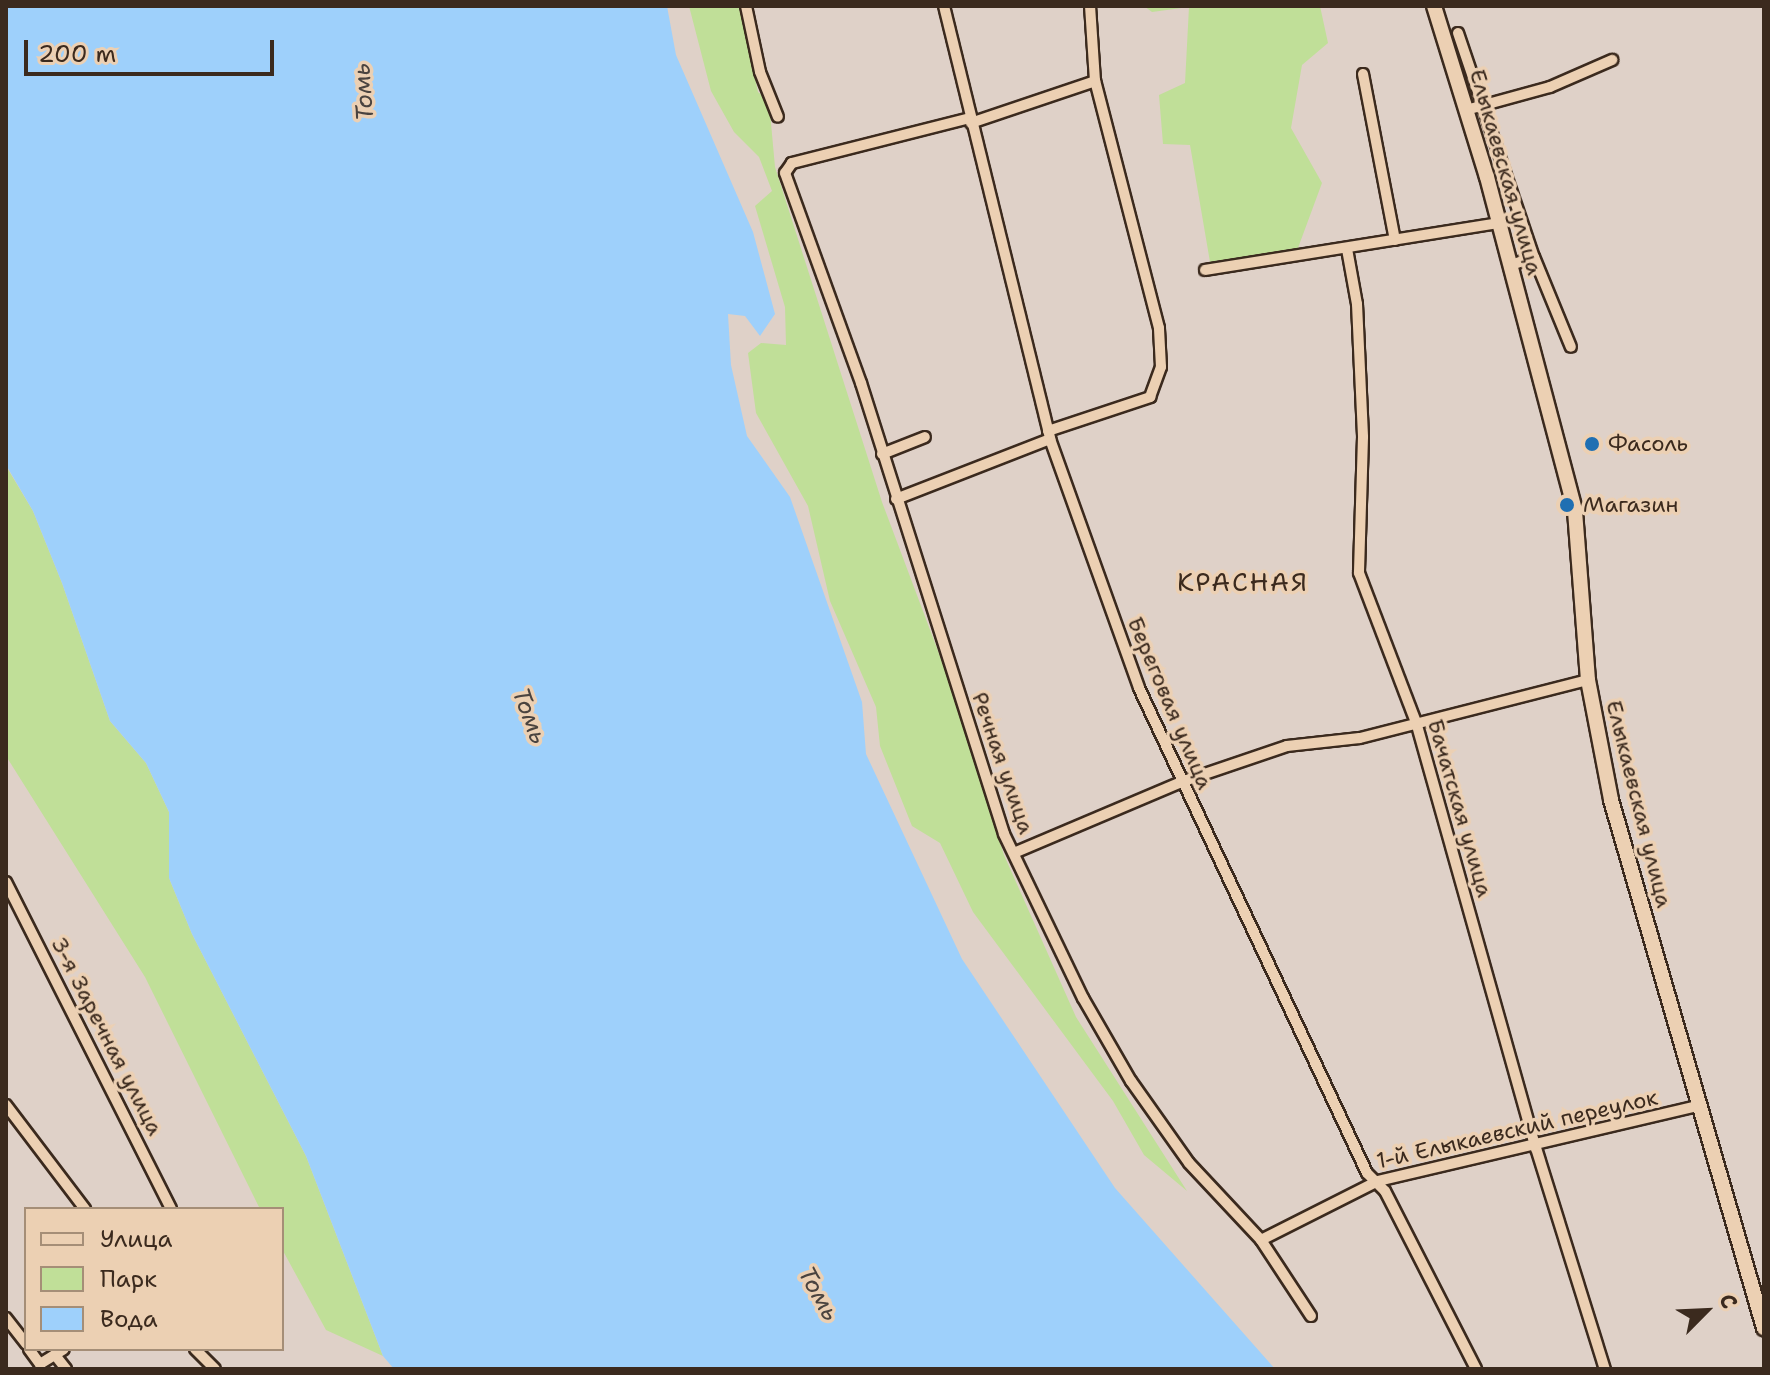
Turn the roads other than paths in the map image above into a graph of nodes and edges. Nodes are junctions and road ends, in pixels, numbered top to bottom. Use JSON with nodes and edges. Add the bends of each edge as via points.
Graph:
{"nodes":[{"id":1,"x":746,"y":6,"type":"edge"},
{"id":2,"x":944,"y":6,"type":"edge"},
{"id":3,"x":1090,"y":6,"type":"edge"},
{"id":4,"x":1434,"y":6,"type":"edge"},
{"id":5,"x":1458,"y":33,"type":"dead end"},
{"id":6,"x":1612,"y":60,"type":"dead end"},
{"id":7,"x":1363,"y":74,"type":"dead end"},
{"id":8,"x":1095,"y":81,"type":"junction"},
{"id":9,"x":1482,"y":106,"type":"junction"},
{"id":10,"x":1466,"y":110,"type":"junction"},
{"id":11,"x":778,"y":117,"type":"dead end"},
{"id":12,"x":970,"y":121,"type":"junction"},
{"id":13,"x":1499,"y":223,"type":"junction"},
{"id":14,"x":1395,"y":240,"type":"junction"},
{"id":15,"x":1347,"y":249,"type":"junction"},
{"id":16,"x":1534,"y":257,"type":"junction"},
{"id":17,"x":1511,"y":265,"type":"junction"},
{"id":18,"x":1205,"y":270,"type":"dead end"},
{"id":19,"x":1571,"y":347,"type":"dead end"},
{"id":20,"x":1049,"y":435,"type":"junction"},
{"id":21,"x":925,"y":437,"type":"dead end"},
{"id":22,"x":882,"y":454,"type":"junction"},
{"id":23,"x":896,"y":499,"type":"junction"},
{"id":24,"x":1588,"y":680,"type":"junction"},
{"id":25,"x":1416,"y":722,"type":"junction"},
{"id":26,"x":1181,"y":782,"type":"junction"},
{"id":27,"x":1014,"y":853,"type":"junction"},
{"id":28,"x":6,"y":882,"type":"edge"},
{"id":29,"x":6,"y":1105,"type":"edge"},
{"id":30,"x":1698,"y":1106,"type":"junction"},
{"id":31,"x":1536,"y":1148,"type":"junction"},
{"id":32,"x":1378,"y":1181,"type":"junction"},
{"id":33,"x":83,"y":1207,"type":"edge"},
{"id":34,"x":170,"y":1207,"type":"edge"},
{"id":35,"x":1261,"y":1240,"type":"junction"},
{"id":36,"x":1311,"y":1316,"type":"dead end"},
{"id":37,"x":6,"y":1318,"type":"edge"},
{"id":38,"x":1764,"y":1328,"type":"edge"},
{"id":39,"x":24,"y":1342,"type":"edge"},
{"id":40,"x":31,"y":1351,"type":"edge"},
{"id":41,"x":197,"y":1351,"type":"edge"},
{"id":42,"x":60,"y":1352,"type":"edge"},
{"id":43,"x":66,"y":1369,"type":"edge"},
{"id":44,"x":215,"y":1369,"type":"edge"},
{"id":45,"x":1476,"y":1369,"type":"edge"},
{"id":46,"x":1605,"y":1369,"type":"edge"}],
"edges":[{"from":1,"to":11,"type":"street","via":[[760,72]]},
{"from":2,"to":12,"type":"street","name":"Береговая улица"},
{"from":3,"to":8,"type":"street"},
{"from":4,"to":10,"type":"street","name":"Елыкаевская улица"},
{"from":5,"to":9,"type":"street"},
{"from":6,"to":9,"type":"street","via":[[1550,87]]},
{"from":7,"to":14,"type":"street"},
{"from":8,"to":12,"type":"street"},
{"from":8,"to":20,"type":"street","via":[[1159,328],[1161,367],[1150,397]]},
{"from":9,"to":10,"type":"street"},
{"from":9,"to":16,"type":"street"},
{"from":10,"to":13,"type":"street","name":"Елыкаевская улица"},
{"from":12,"to":20,"type":"street","name":"Береговая улица"},
{"from":12,"to":22,"type":"street","name":"Речная улица","via":[[792,163],[785,173]]},
{"from":13,"to":14,"type":"street"},
{"from":13,"to":17,"type":"street","name":"Елыкаевская улица"},
{"from":14,"to":15,"type":"street"},
{"from":15,"to":18,"type":"street"},
{"from":15,"to":25,"type":"street","name":"Бачатская улица","via":[[1357,304],[1363,437],[1359,573]]},
{"from":16,"to":17,"type":"street"},
{"from":16,"to":19,"type":"street"},
{"from":17,"to":24,"type":"street","name":"Елыкаевская улица","via":[[1580,535]]},
{"from":20,"to":23,"type":"street"},
{"from":20,"to":26,"type":"street","name":"Береговая улица","via":[[1139,688]]},
{"from":21,"to":22,"type":"street"},
{"from":22,"to":23,"type":"street","name":"Речная улица"},
{"from":23,"to":27,"type":"street","name":"Речная улица"},
{"from":24,"to":25,"type":"street"},
{"from":24,"to":30,"type":"street","name":"Елыкаевская улица","via":[[1611,800]]},
{"from":25,"to":26,"type":"street","via":[[1360,738],[1287,746]]},
{"from":25,"to":31,"type":"street","name":"Бачатская улица"},
{"from":26,"to":27,"type":"street"},
{"from":26,"to":32,"type":"street","name":"Береговая улица","via":[[1367,1173]]},
{"from":27,"to":35,"type":"street","name":"Речная улица","via":[[1083,998],[1131,1081],[1189,1163]]},
{"from":28,"to":34,"type":"street","name":"3-я Заречная улица"},
{"from":29,"to":33,"type":"street"},
{"from":30,"to":31,"type":"street","name":"1-й Елыкаевский переулок"},
{"from":30,"to":38,"type":"street","name":"Елыкаевская улица"},
{"from":31,"to":32,"type":"street","name":"1-й Елыкаевский переулок"},
{"from":31,"to":46,"type":"street","name":"Бачатская улица"},
{"from":32,"to":35,"type":"street","name":"1-й Елыкаевский переулок"},
{"from":32,"to":45,"type":"street","name":"Береговая улица"},
{"from":35,"to":36,"type":"street","name":"Речная улица"},
{"from":37,"to":39,"type":"street"},
{"from":40,"to":42,"type":"street","via":[[40,1364]]},
{"from":41,"to":44,"type":"street"},
{"from":42,"to":43,"type":"street"}]}
